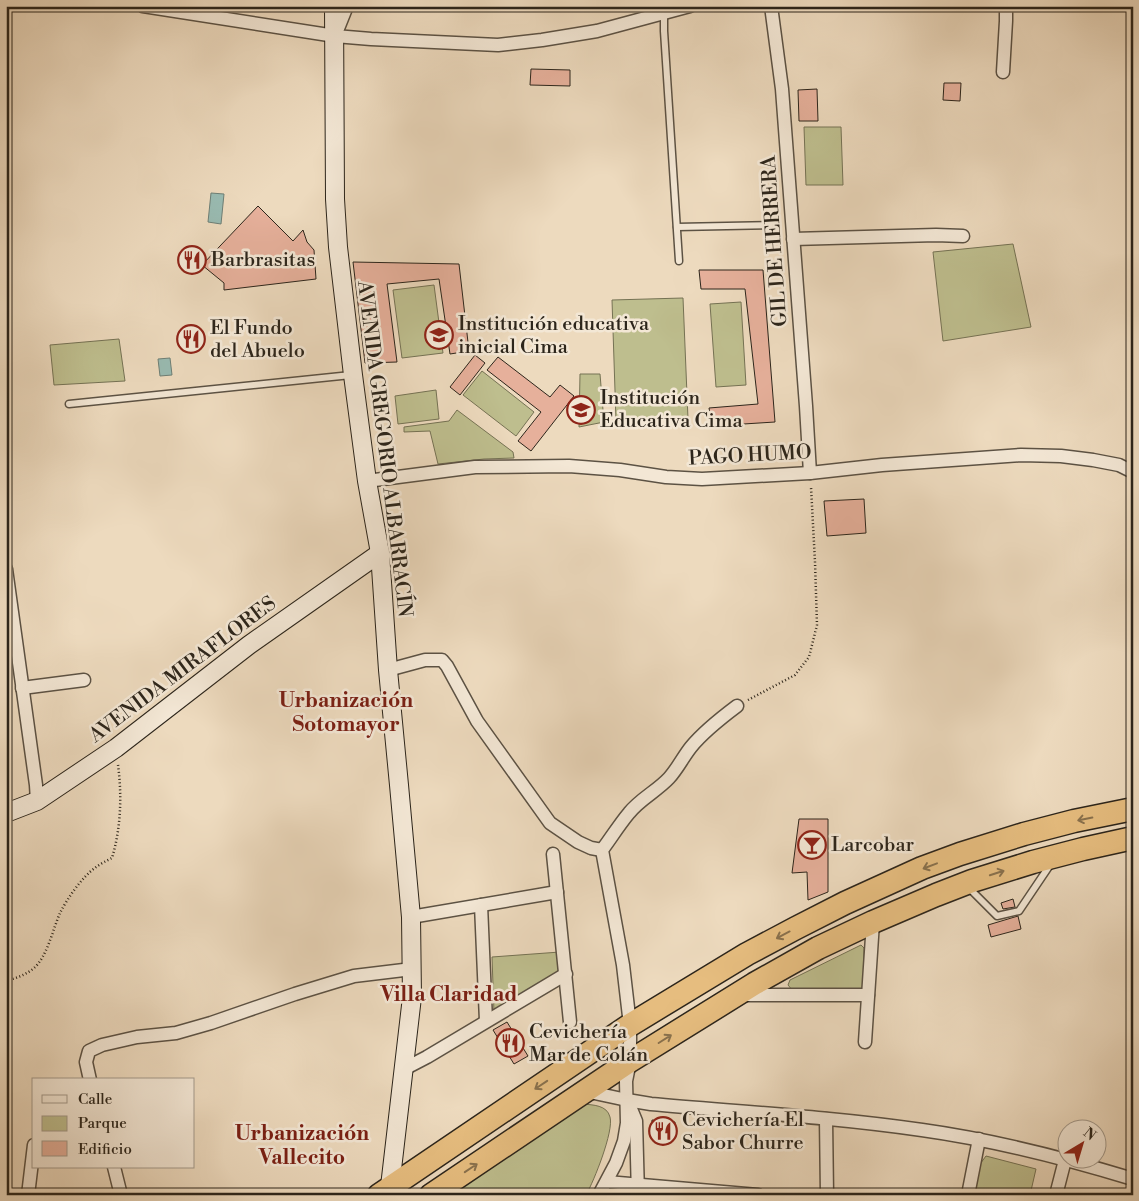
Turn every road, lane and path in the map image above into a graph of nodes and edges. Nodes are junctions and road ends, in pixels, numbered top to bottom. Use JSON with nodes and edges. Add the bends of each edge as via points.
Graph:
{"nodes":[{"id":1,"x":143,"y":6,"type":"edge"},
{"id":2,"x":334,"y":6,"type":"edge"},
{"id":3,"x":347,"y":6,"type":"edge"},
{"id":4,"x":690,"y":6,"type":"edge"},
{"id":5,"x":771,"y":6,"type":"edge"},
{"id":6,"x":1006,"y":6,"type":"edge"},
{"id":7,"x":664,"y":14,"type":"junction"},
{"id":8,"x":335,"y":36,"type":"junction"},
{"id":9,"x":1003,"y":72,"type":"dead end"},
{"id":10,"x":770,"y":225,"type":"dead end"},
{"id":11,"x":677,"y":227,"type":"junction"},
{"id":12,"x":962,"y":236,"type":"dead end"},
{"id":13,"x":793,"y":239,"type":"junction"},
{"id":14,"x":679,"y":261,"type":"dead end"},
{"id":15,"x":353,"y":375,"type":"junction"},
{"id":16,"x":69,"y":404,"type":"dead end"},
{"id":17,"x":1133,"y":472,"type":"edge"},
{"id":18,"x":810,"y":473,"type":"junction"},
{"id":19,"x":367,"y":481,"type":"junction"},
{"id":20,"x":380,"y":553,"type":"junction"},
{"id":21,"x":6,"y":569,"type":"edge"},
{"id":22,"x":388,"y":670,"type":"junction"},
{"id":23,"x":84,"y":680,"type":"dead end"},
{"id":24,"x":22,"y":688,"type":"junction"},
{"id":25,"x":737,"y":706,"type":"joint"},
{"id":26,"x":116,"y":748,"type":"junction"},
{"id":27,"x":37,"y":801,"type":"junction"},
{"id":28,"x":1133,"y":809,"type":"edge"},
{"id":29,"x":6,"y":813,"type":"edge"},
{"id":30,"x":1133,"y":838,"type":"edge"},
{"id":31,"x":602,"y":850,"type":"junction"},
{"id":32,"x":553,"y":854,"type":"dead end"},
{"id":33,"x":956,"y":856,"type":"junction"},
{"id":34,"x":1056,"y":856,"type":"junction"},
{"id":35,"x":965,"y":884,"type":"junction"},
{"id":36,"x":557,"y":892,"type":"junction"},
{"id":37,"x":481,"y":905,"type":"junction"},
{"id":38,"x":411,"y":917,"type":"junction"},
{"id":39,"x":872,"y":922,"type":"junction"},
{"id":40,"x":412,"y":969,"type":"junction"},
{"id":41,"x":566,"y":974,"type":"junction"},
{"id":42,"x":6,"y":981,"type":"edge"},
{"id":43,"x":868,"y":995,"type":"junction"},
{"id":44,"x":734,"y":996,"type":"junction"},
{"id":45,"x":486,"y":1021,"type":"junction"},
{"id":46,"x":570,"y":1022,"type":"dead end"},
{"id":47,"x":630,"y":1025,"type":"junction"},
{"id":48,"x":865,"y":1042,"type":"dead end"},
{"id":49,"x":630,"y":1061,"type":"junction"},
{"id":50,"x":404,"y":1070,"type":"junction"},
{"id":51,"x":90,"y":1078,"type":"edge"},
{"id":52,"x":585,"y":1091,"type":"junction"},
{"id":53,"x":627,"y":1100,"type":"junction"},
{"id":54,"x":826,"y":1119,"type":"junction"},
{"id":55,"x":978,"y":1140,"type":"junction"},
{"id":56,"x":1056,"y":1158,"type":"edge"},
{"id":57,"x":32,"y":1162,"type":"edge"},
{"id":58,"x":114,"y":1168,"type":"edge"},
{"id":59,"x":1064,"y":1168,"type":"edge"},
{"id":60,"x":1094,"y":1168,"type":"edge"},
{"id":61,"x":1133,"y":1179,"type":"edge"},
{"id":62,"x":607,"y":1182,"type":"junction"},
{"id":63,"x":637,"y":1190,"type":"edge"},
{"id":64,"x":386,"y":1192,"type":"edge"},
{"id":65,"x":28,"y":1195,"type":"edge"},
{"id":66,"x":121,"y":1195,"type":"edge"},
{"id":67,"x":431,"y":1195,"type":"edge"},
{"id":68,"x":599,"y":1195,"type":"edge"},
{"id":69,"x":758,"y":1195,"type":"edge"},
{"id":70,"x":827,"y":1195,"type":"edge"},
{"id":71,"x":968,"y":1195,"type":"edge"},
{"id":72,"x":1056,"y":1195,"type":"edge"}],
"edges":[{"from":1,"to":8,"type":"street"},
{"from":2,"to":8,"type":"street","name":"AVENIDA GREGORIO ALBARRACÍN"},
{"from":3,"to":8,"type":"street"},
{"from":4,"to":7,"type":"street"},
{"from":5,"to":13,"type":"street","name":"GIL DE HERRERA","via":[[782,89]]},
{"from":6,"to":9,"type":"street"},
{"from":7,"to":8,"type":"street","via":[[597,31],[498,45]]},
{"from":7,"to":11,"type":"lane"},
{"from":8,"to":15,"type":"street","name":"AVENIDA GREGORIO ALBARRACÍN","via":[[336,218]]},
{"from":10,"to":11,"type":"lane"},
{"from":11,"to":14,"type":"lane"},
{"from":12,"to":13,"type":"street"},
{"from":13,"to":18,"type":"street","name":"GIL DE HERRERA"},
{"from":15,"to":16,"type":"lane"},
{"from":15,"to":19,"type":"street","name":"AVENIDA GREGORIO ALBARRACÍN"},
{"from":17,"to":18,"type":"street","name":"PAGO HUMO","via":[[1119,465],[1094,460],[1021,455]]},
{"from":18,"to":19,"type":"street","name":"PAGO HUMO","via":[[702,479],[569,466],[511,467]]},
{"from":18,"to":25,"type":"path","via":[[817,625],[809,657],[795,675]]},
{"from":19,"to":20,"type":"street","name":"AVENIDA GREGORIO ALBARRACÍN"},
{"from":20,"to":22,"type":"street","name":"AVENIDA GREGORIO ALBARRACÍN"},
{"from":20,"to":26,"type":"street","name":"AVENIDA MIRAFLORES","via":[[249,646]]},
{"from":21,"to":24,"type":"street"},
{"from":22,"to":31,"type":"street","via":[[425,660],[442,660],[477,721],[550,823],[578,842]]},
{"from":22,"to":38,"type":"street","name":"AVENIDA GREGORIO ALBARRACÍN"},
{"from":23,"to":24,"type":"street"},
{"from":24,"to":27,"type":"street"},
{"from":25,"to":31,"type":"street","via":[[701,736],[668,778],[629,813]]},
{"from":26,"to":27,"type":"street","name":"AVENIDA MIRAFLORES"},
{"from":26,"to":42,"type":"path","via":[[120,785],[117,841],[112,858],[84,878],[71,896],[36,967]]},
{"from":27,"to":29,"type":"street","name":"AVENIDA MIRAFLORES"},
{"from":28,"to":33,"type":"highway","one_way":true,"via":[[1024,834]]},
{"from":30,"to":34,"type":"highway"},
{"from":31,"to":47,"type":"street","via":[[623,965]]},
{"from":32,"to":36,"type":"street"},
{"from":33,"to":35,"type":"highway"},
{"from":33,"to":47,"type":"highway","one_way":true,"via":[[922,868],[796,928]]},
{"from":35,"to":34,"type":"highway","one_way":true},
{"from":34,"to":35,"type":"lane","via":[[1019,911],[997,916]]},
{"from":35,"to":39,"type":"highway"},
{"from":36,"to":37,"type":"street"},
{"from":36,"to":41,"type":"street"},
{"from":37,"to":38,"type":"street"},
{"from":37,"to":45,"type":"street"},
{"from":38,"to":40,"type":"street","name":"AVENIDA GREGORIO ALBARRACÍN"},
{"from":39,"to":43,"type":"street"},
{"from":39,"to":44,"type":"highway","via":[[818,948]]},
{"from":40,"to":50,"type":"street","name":"AVENIDA GREGORIO ALBARRACÍN"},
{"from":40,"to":51,"type":"street","via":[[354,976],[211,1024],[102,1045],[89,1051],[86,1062]]},
{"from":41,"to":45,"type":"street"},
{"from":41,"to":46,"type":"street"},
{"from":43,"to":44,"type":"street"},
{"from":43,"to":48,"type":"street"},
{"from":49,"to":44,"type":"highway","one_way":true},
{"from":45,"to":50,"type":"street"},
{"from":47,"to":49,"type":"street"},
{"from":47,"to":64,"type":"highway","one_way":true},
{"from":49,"to":52,"type":"highway"},
{"from":49,"to":53,"type":"street"},
{"from":50,"to":64,"type":"street","name":"AVENIDA GREGORIO ALBARRACÍN"},
{"from":52,"to":53,"type":"street"},
{"from":67,"to":52,"type":"highway","one_way":true},
{"from":53,"to":54,"type":"street"},
{"from":53,"to":62,"type":"street","via":[[624,1141]]},
{"from":53,"to":63,"type":"street","via":[[636,1121]]},
{"from":54,"to":55,"type":"street"},
{"from":54,"to":70,"type":"street"},
{"from":55,"to":56,"type":"street"},
{"from":55,"to":71,"type":"street"},
{"from":57,"to":65,"type":"street"},
{"from":58,"to":66,"type":"street"},
{"from":59,"to":72,"type":"street"},
{"from":60,"to":61,"type":"street"},
{"from":62,"to":63,"type":"street"},
{"from":62,"to":68,"type":"street"},
{"from":63,"to":69,"type":"street"}]}
